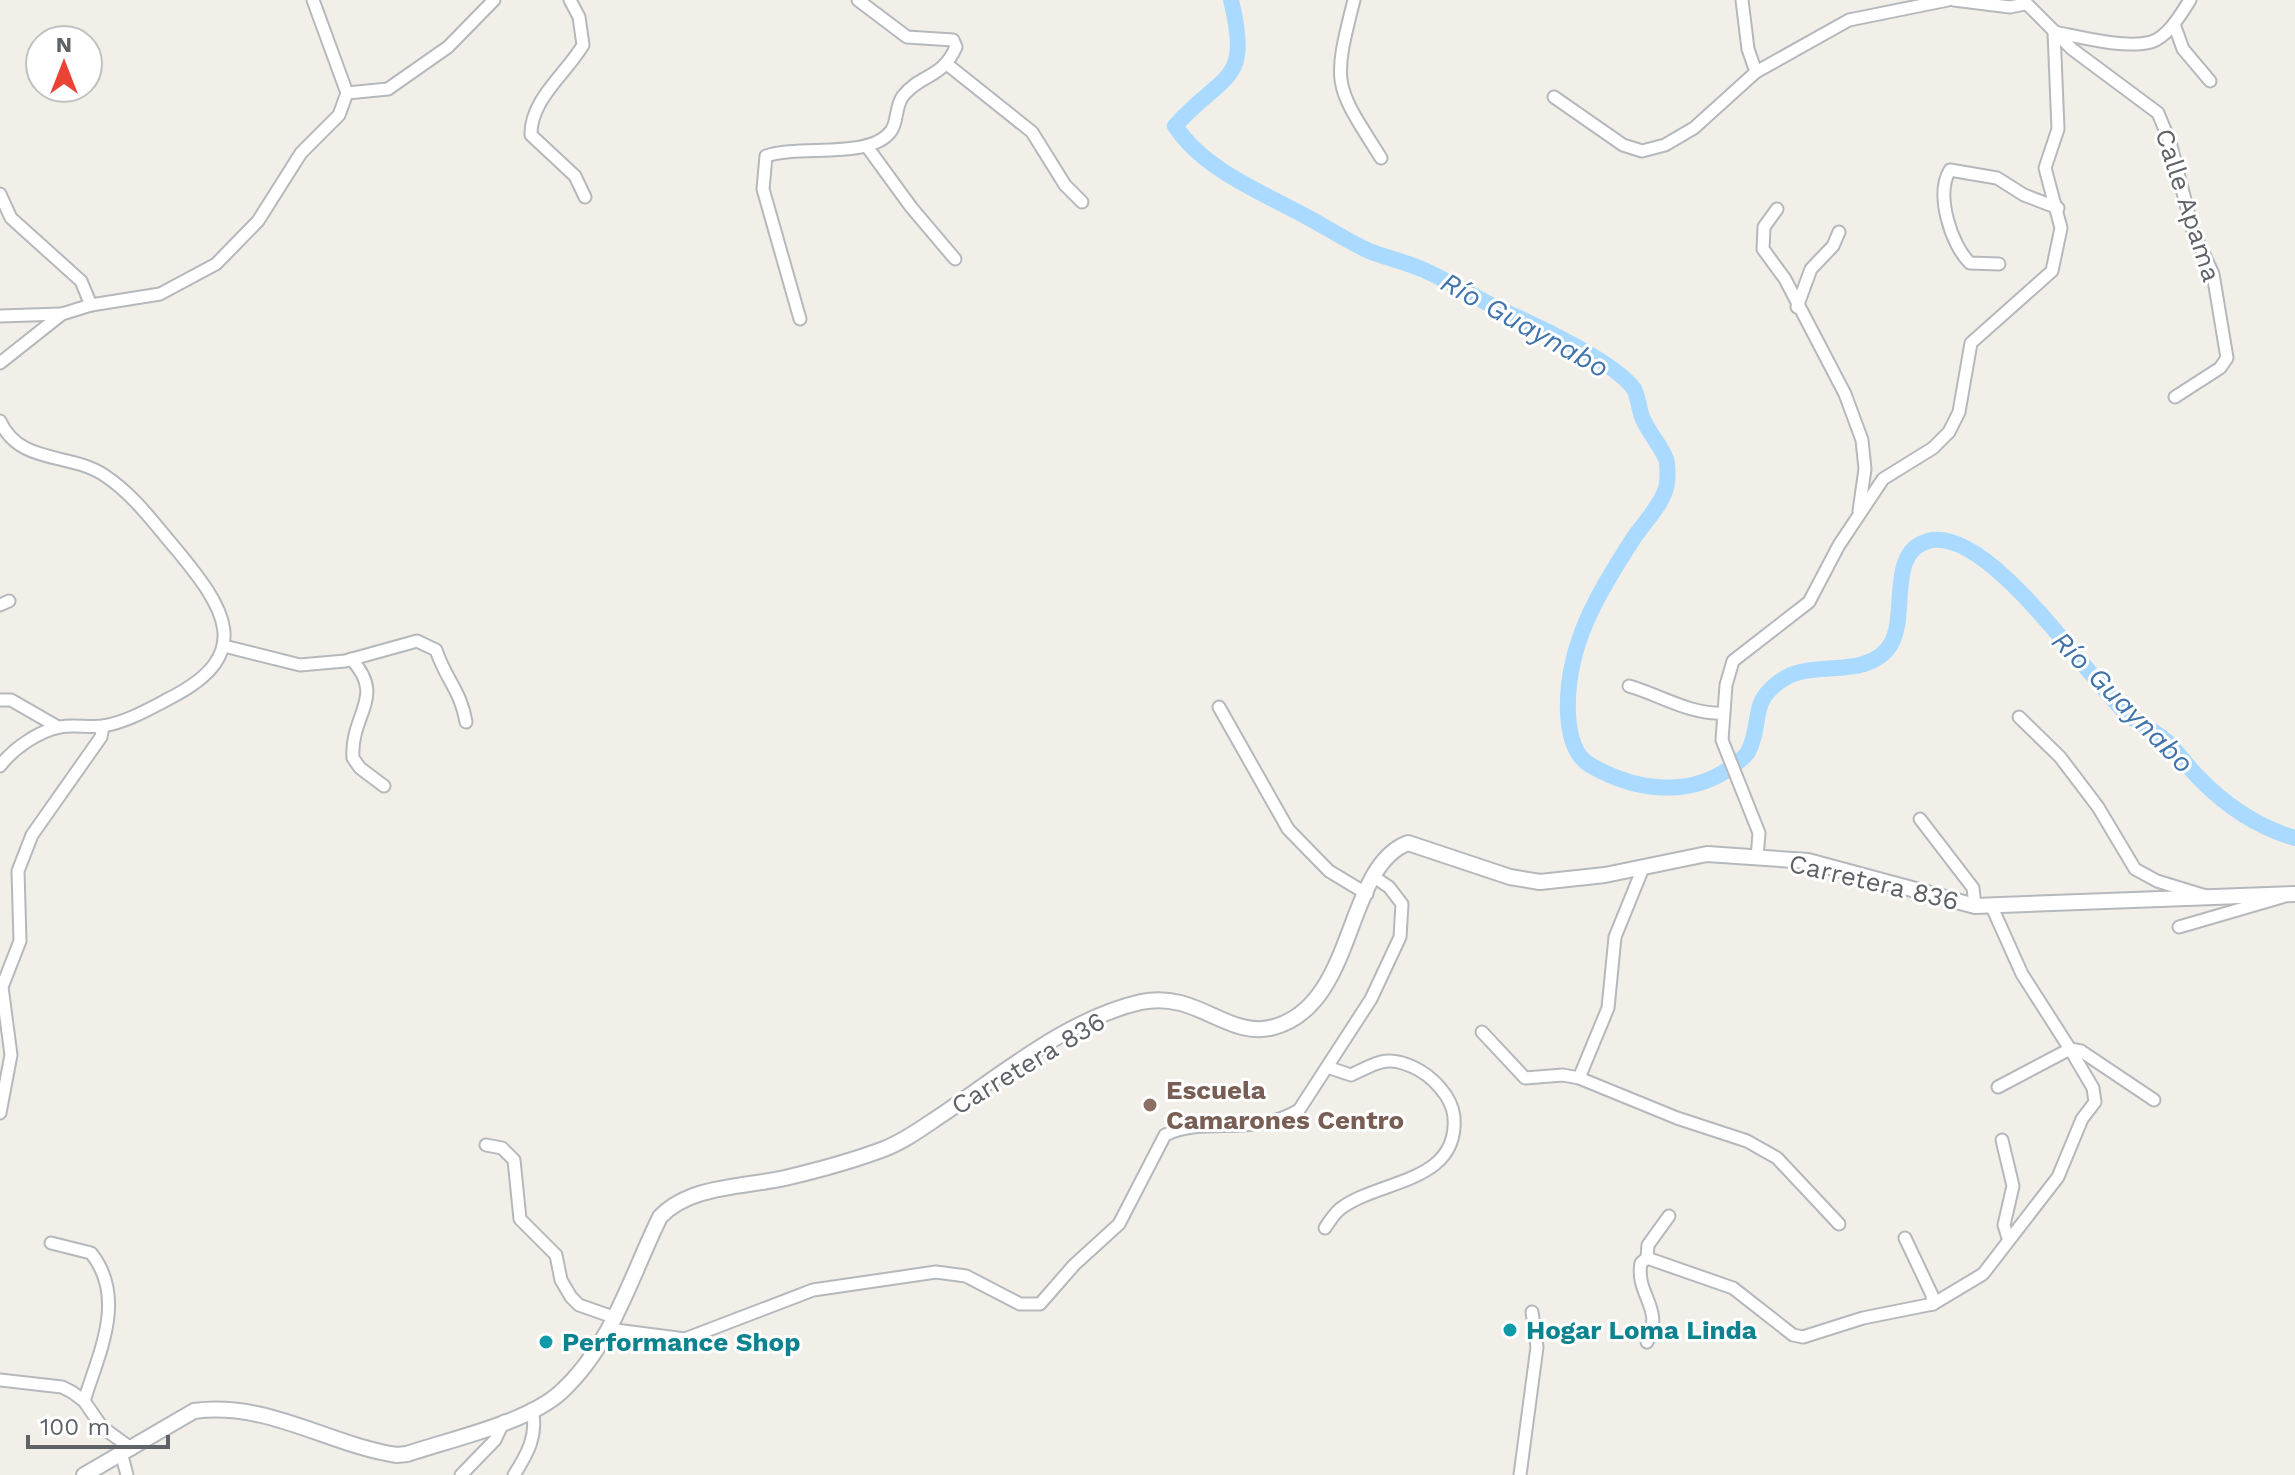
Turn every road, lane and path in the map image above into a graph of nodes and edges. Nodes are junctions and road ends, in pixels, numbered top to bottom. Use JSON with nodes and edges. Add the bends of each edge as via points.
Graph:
{"nodes":[{"id":1,"x":313,"y":0,"type":"edge"},
{"id":2,"x":494,"y":0,"type":"edge"},
{"id":3,"x":570,"y":0,"type":"edge"},
{"id":4,"x":858,"y":0,"type":"edge"},
{"id":5,"x":1354,"y":0,"type":"edge"},
{"id":6,"x":1742,"y":0,"type":"edge"},
{"id":7,"x":1951,"y":0,"type":"edge"},
{"id":8,"x":2190,"y":0,"type":"edge"},
{"id":9,"x":2024,"y":2,"type":"edge"},
{"id":10,"x":2174,"y":24,"type":"junction"},
{"id":11,"x":2054,"y":32,"type":"junction"},
{"id":12,"x":948,"y":65,"type":"junction"},
{"id":13,"x":1756,"y":72,"type":"junction"},
{"id":14,"x":2210,"y":81,"type":"dead end"},
{"id":15,"x":347,"y":93,"type":"junction"},
{"id":16,"x":1554,"y":97,"type":"dead end"},
{"id":17,"x":868,"y":148,"type":"junction"},
{"id":18,"x":1381,"y":158,"type":"dead end"},
{"id":19,"x":0,"y":194,"type":"edge"},
{"id":20,"x":585,"y":197,"type":"dead end"},
{"id":21,"x":1082,"y":202,"type":"dead end"},
{"id":22,"x":2058,"y":208,"type":"junction"},
{"id":23,"x":1777,"y":209,"type":"dead end"},
{"id":24,"x":1839,"y":232,"type":"dead end"},
{"id":25,"x":955,"y":259,"type":"dead end"},
{"id":26,"x":1999,"y":264,"type":"dead end"},
{"id":27,"x":91,"y":305,"type":"junction"},
{"id":28,"x":1797,"y":307,"type":"junction"},
{"id":29,"x":62,"y":314,"type":"junction"},
{"id":30,"x":0,"y":316,"type":"edge"},
{"id":31,"x":800,"y":319,"type":"dead end"},
{"id":32,"x":0,"y":363,"type":"edge"},
{"id":33,"x":2175,"y":397,"type":"dead end"},
{"id":34,"x":0,"y":421,"type":"edge"},
{"id":35,"x":1859,"y":515,"type":"junction"},
{"id":36,"x":224,"y":646,"type":"junction"},
{"id":37,"x":351,"y":659,"type":"junction"},
{"id":38,"x":1629,"y":686,"type":"dead end"},
{"id":39,"x":0,"y":700,"type":"edge"},
{"id":40,"x":1219,"y":707,"type":"dead end"},
{"id":41,"x":1723,"y":713,"type":"junction"},
{"id":42,"x":2019,"y":717,"type":"dead end"},
{"id":43,"x":466,"y":722,"type":"dead end"},
{"id":44,"x":103,"y":726,"type":"junction"},
{"id":45,"x":58,"y":727,"type":"junction"},
{"id":46,"x":0,"y":766,"type":"edge"},
{"id":47,"x":384,"y":786,"type":"dead end"},
{"id":48,"x":1920,"y":819,"type":"dead end"},
{"id":49,"x":1757,"y":858,"type":"junction"},
{"id":50,"x":1643,"y":868,"type":"junction"},
{"id":51,"x":1374,"y":877,"type":"junction"},
{"id":52,"x":1367,"y":894,"type":"junction"},
{"id":53,"x":2292,"y":894,"type":"edge"},
{"id":54,"x":2210,"y":897,"type":"junction"},
{"id":55,"x":1991,"y":905,"type":"junction"},
{"id":56,"x":1975,"y":906,"type":"junction"},
{"id":57,"x":2179,"y":927,"type":"dead end"},
{"id":58,"x":1482,"y":1032,"type":"dead end"},
{"id":59,"x":2070,"y":1049,"type":"junction"},
{"id":60,"x":1327,"y":1067,"type":"junction"},
{"id":61,"x":1579,"y":1078,"type":"junction"},
{"id":62,"x":1998,"y":1087,"type":"dead end"},
{"id":63,"x":2154,"y":1100,"type":"dead end"},
{"id":64,"x":0,"y":1113,"type":"edge"},
{"id":65,"x":2002,"y":1140,"type":"dead end"},
{"id":66,"x":486,"y":1145,"type":"dead end"},
{"id":67,"x":1669,"y":1216,"type":"dead end"},
{"id":68,"x":1839,"y":1224,"type":"dead end"},
{"id":69,"x":1325,"y":1228,"type":"dead end"},
{"id":70,"x":1905,"y":1238,"type":"dead end"},
{"id":71,"x":2008,"y":1238,"type":"junction"},
{"id":72,"x":51,"y":1243,"type":"dead end"},
{"id":73,"x":1647,"y":1258,"type":"junction"},
{"id":74,"x":1933,"y":1304,"type":"junction"},
{"id":75,"x":1532,"y":1312,"type":"dead end"},
{"id":76,"x":612,"y":1324,"type":"junction"},
{"id":77,"x":1647,"y":1342,"type":"dead end"},
{"id":78,"x":0,"y":1380,"type":"edge"},
{"id":79,"x":84,"y":1401,"type":"junction"},
{"id":80,"x":532,"y":1409,"type":"junction"},
{"id":81,"x":504,"y":1420,"type":"junction"},
{"id":82,"x":127,"y":1452,"type":"junction"},
{"id":83,"x":84,"y":1475,"type":"edge"},
{"id":84,"x":127,"y":1475,"type":"edge"},
{"id":85,"x":461,"y":1475,"type":"edge"},
{"id":86,"x":514,"y":1475,"type":"edge"},
{"id":87,"x":1520,"y":1475,"type":"edge"}],
"edges":[{"from":1,"to":15,"type":"street"},
{"from":2,"to":15,"type":"street","via":[[448,47],[388,89]]},
{"from":3,"to":20,"type":"street","via":[[583,45],[537,104],[531,135],[575,176]]},
{"from":4,"to":12,"type":"street","via":[[907,37],[953,40],[956,47]]},
{"from":5,"to":18,"type":"street","via":[[1338,77],[1343,98]]},
{"from":6,"to":13,"type":"street"},
{"from":7,"to":9,"type":"street","via":[[2010,7]]},
{"from":7,"to":13,"type":"street","via":[[1849,20]]},
{"from":8,"to":10,"type":"street"},
{"from":9,"to":11,"type":"street","name":"Calle Apama"},
{"from":10,"to":11,"type":"street","via":[[2152,42],[2100,41]]},
{"from":10,"to":14,"type":"street","via":[[2183,49]]},
{"from":11,"to":22,"type":"street","via":[[2058,129],[2045,168]]},
{"from":11,"to":33,"type":"street","name":"Calle Apama","via":[[2158,113],[2170,142],[2193,231],[2213,274],[2227,358]]},
{"from":12,"to":17,"type":"street","via":[[903,95],[891,131]]},
{"from":12,"to":21,"type":"street","via":[[1032,132]]},
{"from":13,"to":16,"type":"street","via":[[1694,128],[1642,151],[1623,145]]},
{"from":15,"to":27,"type":"street","via":[[339,115],[301,153],[258,221],[216,264],[160,294]]},
{"from":17,"to":25,"type":"street"},
{"from":17,"to":31,"type":"street","via":[[787,150],[766,156],[763,162],[763,189]]},
{"from":19,"to":27,"type":"street","via":[[11,218],[81,281]]},
{"from":22,"to":26,"type":"street","via":[[1997,178],[1950,170],[1944,195],[1957,251],[1970,263]]},
{"from":22,"to":35,"type":"street","via":[[2061,228],[2052,271],[1971,343],[1959,412],[1949,432],[1883,479]]},
{"from":23,"to":28,"type":"street","via":[[1764,227],[1763,249]]},
{"from":24,"to":28,"type":"street","via":[[1811,269]]},
{"from":27,"to":29,"type":"street"},
{"from":28,"to":35,"type":"street","via":[[1845,394],[1862,440],[1865,469]]},
{"from":29,"to":30,"type":"street"},
{"from":29,"to":32,"type":"street"},
{"from":34,"to":36,"type":"street","via":[[7,437],[25,451],[101,473],[133,497],[211,592]]},
{"from":35,"to":41,"type":"street","via":[[1809,602],[1733,661]]},
{"from":36,"to":37,"type":"street","via":[[300,665]]},
{"from":36,"to":44,"type":"street","via":[[215,668],[188,689]]},
{"from":37,"to":43,"type":"street","via":[[417,641],[436,650],[444,674],[462,697]]},
{"from":37,"to":47,"type":"street","via":[[369,681],[353,758]]},
{"from":38,"to":41,"type":"street","via":[[1687,708]]},
{"from":39,"to":45,"type":"street","via":[[11,700]]},
{"from":40,"to":52,"type":"street","via":[[1288,829],[1329,871]]},
{"from":41,"to":49,"type":"street","via":[[1722,740],[1759,836]]},
{"from":42,"to":54,"type":"street","via":[[2060,757],[2135,869]]},
{"from":44,"to":45,"type":"street"},
{"from":44,"to":64,"type":"street","via":[[101,737],[32,835],[18,871],[20,941],[2,987],[11,1055]]},
{"from":45,"to":46,"type":"street","via":[[16,749]]},
{"from":48,"to":56,"type":"street","via":[[1973,888]]},
{"from":49,"to":50,"type":"street","name":"Carretera 836","via":[[1707,854]]},
{"from":49,"to":56,"type":"street","name":"Carretera 836","via":[[1808,861]]},
{"from":50,"to":51,"type":"street","name":"Carretera 836","via":[[1540,882],[1408,843],[1391,854]]},
{"from":50,"to":61,"type":"street","via":[[1615,937],[1608,1008]]},
{"from":51,"to":52,"type":"street","name":"Carretera 836"},
{"from":51,"to":60,"type":"street","via":[[1402,904],[1400,937],[1371,999]]},
{"from":52,"to":76,"type":"street","name":"Carretera 836","via":[[1324,988],[1307,1011],[1291,1021],[1255,1030],[1180,1000],[1139,1002],[1035,1052],[888,1147],[786,1178],[680,1201],[660,1217]]},
{"from":53,"to":54,"type":"street","name":"Carretera 836"},
{"from":53,"to":57,"type":"street"},
{"from":54,"to":55,"type":"street","name":"Carretera 836"},
{"from":55,"to":56,"type":"street","name":"Carretera 836"},
{"from":55,"to":59,"type":"street","via":[[2022,974]]},
{"from":58,"to":61,"type":"street","via":[[1525,1078]]},
{"from":59,"to":62,"type":"street"},
{"from":59,"to":63,"type":"street"},
{"from":59,"to":71,"type":"street","via":[[2093,1088],[2095,1102],[2082,1119],[2058,1177]]},
{"from":60,"to":69,"type":"street","via":[[1351,1075],[1379,1059],[1399,1060],[1424,1072],[1443,1093],[1453,1107],[1454,1122],[1445,1158],[1430,1170],[1338,1210]]},
{"from":60,"to":76,"type":"street","via":[[1299,1110],[1286,1118],[1243,1128],[1191,1126],[1165,1135],[1119,1224],[1040,1304],[1020,1304],[966,1276],[936,1272],[813,1290],[685,1339]]},
{"from":61,"to":68,"type":"street","via":[[1747,1141],[1777,1158]]},
{"from":65,"to":71,"type":"street","via":[[2013,1186],[2004,1225]]},
{"from":66,"to":76,"type":"street","via":[[502,1148],[514,1160],[520,1219],[556,1255],[565,1290]]},
{"from":67,"to":73,"type":"street","via":[[1648,1245]]},
{"from":70,"to":74,"type":"street"},
{"from":71,"to":74,"type":"street","via":[[1983,1274]]},
{"from":72,"to":79,"type":"street","via":[[91,1253],[110,1297],[108,1322]]},
{"from":73,"to":74,"type":"street","via":[[1733,1288],[1793,1335],[1803,1337]]},
{"from":73,"to":77,"type":"street","via":[[1641,1263],[1640,1279],[1655,1324]]},
{"from":75,"to":87,"type":"street","via":[[1537,1347]]},
{"from":76,"to":80,"type":"street","name":"Carretera 836","via":[[562,1391]]},
{"from":78,"to":79,"type":"street","via":[[62,1387]]},
{"from":79,"to":82,"type":"street"},
{"from":80,"to":81,"type":"street","name":"Carretera 836"},
{"from":80,"to":86,"type":"street","via":[[533,1440]]},
{"from":81,"to":82,"type":"street","name":"Carretera 836","via":[[397,1455],[290,1422],[211,1409],[183,1416]]},
{"from":81,"to":85,"type":"street","via":[[495,1440]]},
{"from":82,"to":83,"type":"street","name":"Carretera 836"},
{"from":82,"to":84,"type":"street"}]}
